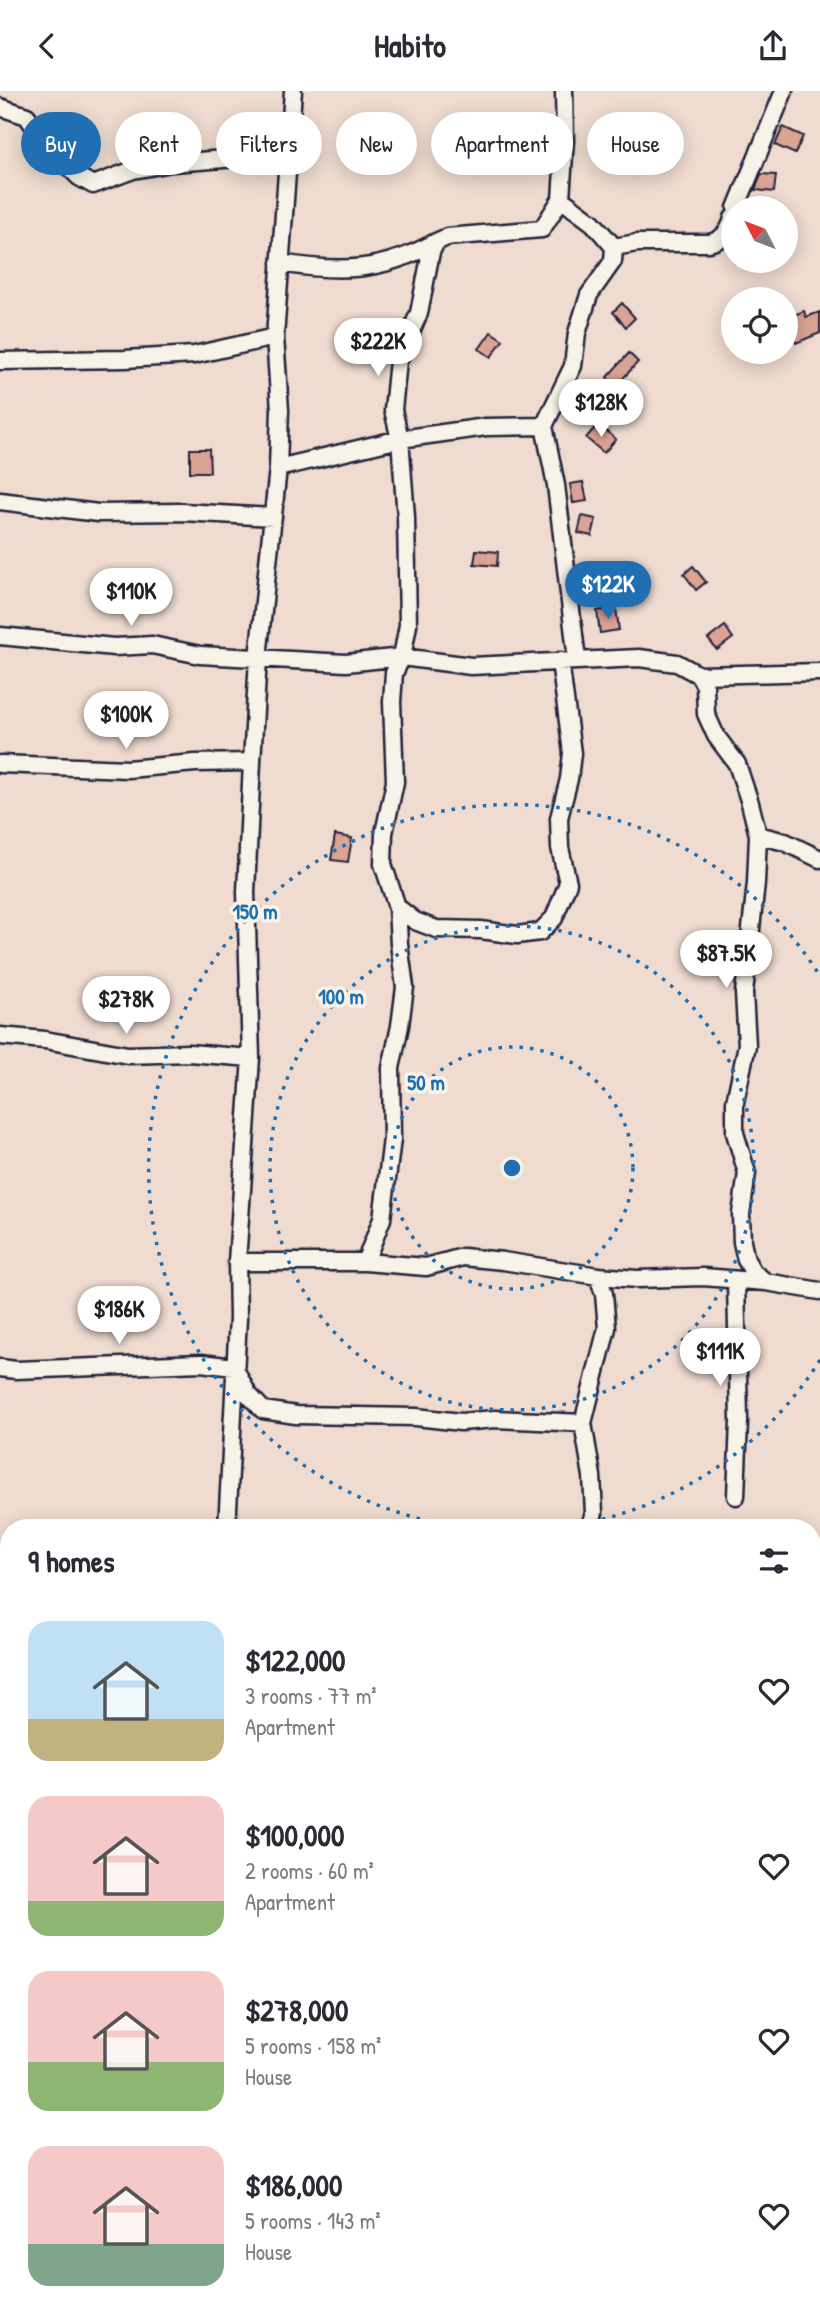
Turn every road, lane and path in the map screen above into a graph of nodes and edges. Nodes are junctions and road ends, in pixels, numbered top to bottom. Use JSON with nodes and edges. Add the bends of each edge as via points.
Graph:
{"nodes":[{"id":1,"x":293,"y":91,"type":"edge"},
{"id":2,"x":564,"y":91,"type":"edge"},
{"id":3,"x":784,"y":91,"type":"edge"},
{"id":4,"x":0,"y":107,"type":"edge"},
{"id":5,"x":291,"y":112,"type":"edge"},
{"id":6,"x":216,"y":160,"type":"edge"},
{"id":7,"x":286,"y":175,"type":"edge"},
{"id":8,"x":741,"y":196,"type":"edge"},
{"id":9,"x":561,"y":199,"type":"junction"},
{"id":10,"x":721,"y":238,"type":"edge"},
{"id":11,"x":436,"y":242,"type":"junction"},
{"id":12,"x":614,"y":247,"type":"junction"},
{"id":13,"x":280,"y":263,"type":"junction"},
{"id":14,"x":275,"y":337,"type":"junction"},
{"id":15,"x":0,"y":361,"type":"edge"},
{"id":16,"x":544,"y":426,"type":"junction"},
{"id":17,"x":400,"y":439,"type":"junction"},
{"id":18,"x":278,"y":468,"type":"junction"},
{"id":19,"x":0,"y":501,"type":"edge"},
{"id":20,"x":273,"y":517,"type":"junction"},
{"id":21,"x":0,"y":636,"type":"edge"},
{"id":22,"x":402,"y":657,"type":"junction"},
{"id":23,"x":258,"y":658,"type":"junction"},
{"id":24,"x":577,"y":660,"type":"junction"},
{"id":25,"x":560,"y":661,"type":"junction"},
{"id":26,"x":820,"y":672,"type":"edge"},
{"id":27,"x":699,"y":674,"type":"junction"},
{"id":28,"x":252,"y":762,"type":"junction"},
{"id":29,"x":0,"y":764,"type":"edge"},
{"id":30,"x":758,"y":835,"type":"junction"},
{"id":31,"x":820,"y":859,"type":"edge"},
{"id":32,"x":397,"y":907,"type":"junction"},
{"id":33,"x":0,"y":1036,"type":"edge"},
{"id":34,"x":251,"y":1058,"type":"junction"},
{"id":35,"x":237,"y":1262,"type":"junction"},
{"id":36,"x":365,"y":1262,"type":"junction"},
{"id":37,"x":598,"y":1276,"type":"junction"},
{"id":38,"x":736,"y":1280,"type":"junction"},
{"id":39,"x":766,"y":1282,"type":"junction"},
{"id":40,"x":820,"y":1291,"type":"edge"},
{"id":41,"x":234,"y":1367,"type":"junction"},
{"id":42,"x":0,"y":1368,"type":"edge"},
{"id":43,"x":583,"y":1423,"type":"junction"},
{"id":44,"x":736,"y":1496,"type":"dead end"},
{"id":45,"x":227,"y":1519,"type":"edge"},
{"id":46,"x":592,"y":1519,"type":"edge"}],
"edges":[{"from":1,"to":5,"type":"street"},
{"from":2,"to":9,"type":"street"},
{"from":3,"to":8,"type":"street"},
{"from":4,"to":6,"type":"street","via":[[27,116],[47,145],[93,185],[133,170]]},
{"from":7,"to":13,"type":"street"},
{"from":9,"to":11,"type":"street","via":[[542,229],[447,237]]},
{"from":9,"to":12,"type":"street","via":[[593,223]]},
{"from":10,"to":12,"type":"street","via":[[709,243]]},
{"from":11,"to":13,"type":"street","via":[[411,256],[362,269]]},
{"from":11,"to":17,"type":"street","via":[[419,313],[398,361],[393,410]]},
{"from":12,"to":16,"type":"street","via":[[613,261],[589,295],[573,366]]},
{"from":13,"to":14,"type":"street"},
{"from":14,"to":15,"type":"street","via":[[194,355]]},
{"from":14,"to":18,"type":"street"},
{"from":16,"to":17,"type":"street","via":[[486,427]]},
{"from":16,"to":24,"type":"street","via":[[556,485]]},
{"from":17,"to":18,"type":"street"},
{"from":17,"to":22,"type":"street","via":[[408,625]]},
{"from":18,"to":20,"type":"street"},
{"from":19,"to":20,"type":"street","via":[[98,513]]},
{"from":20,"to":23,"type":"street"},
{"from":21,"to":23,"type":"street","via":[[114,647],[152,645],[200,655]]},
{"from":22,"to":23,"type":"street","via":[[346,663]]},
{"from":22,"to":25,"type":"street","via":[[471,666]]},
{"from":22,"to":32,"type":"street","via":[[394,673],[395,782],[383,864]]},
{"from":23,"to":28,"type":"street"},
{"from":24,"to":25,"type":"street"},
{"from":24,"to":27,"type":"street","via":[[639,658],[677,663]]},
{"from":25,"to":32,"type":"street","via":[[572,753],[559,818],[568,883],[554,918],[540,932],[517,935],[436,929]]},
{"from":26,"to":27,"type":"street"},
{"from":27,"to":30,"type":"street","via":[[705,686],[706,714],[737,764]]},
{"from":28,"to":29,"type":"street","via":[[128,769]]},
{"from":28,"to":34,"type":"street","via":[[246,892]]},
{"from":30,"to":31,"type":"street"},
{"from":30,"to":39,"type":"street","via":[[744,993],[747,1045],[735,1101],[735,1133],[747,1173],[742,1242],[753,1272]]},
{"from":32,"to":36,"type":"street","via":[[405,987],[391,1068],[392,1139],[382,1219]]},
{"from":33,"to":34,"type":"street","via":[[128,1055]]},
{"from":34,"to":35,"type":"street"},
{"from":35,"to":36,"type":"street"},
{"from":35,"to":41,"type":"street"},
{"from":36,"to":37,"type":"street","via":[[426,1267],[463,1257]]},
{"from":37,"to":38,"type":"street"},
{"from":37,"to":43,"type":"street","via":[[607,1328]]},
{"from":38,"to":39,"type":"street"},
{"from":38,"to":44,"type":"street"},
{"from":39,"to":40,"type":"street"},
{"from":41,"to":42,"type":"street","via":[[201,1363]]},
{"from":41,"to":43,"type":"street","via":[[263,1410],[461,1422]]},
{"from":41,"to":45,"type":"street"},
{"from":43,"to":46,"type":"street","via":[[592,1476]]}]}
